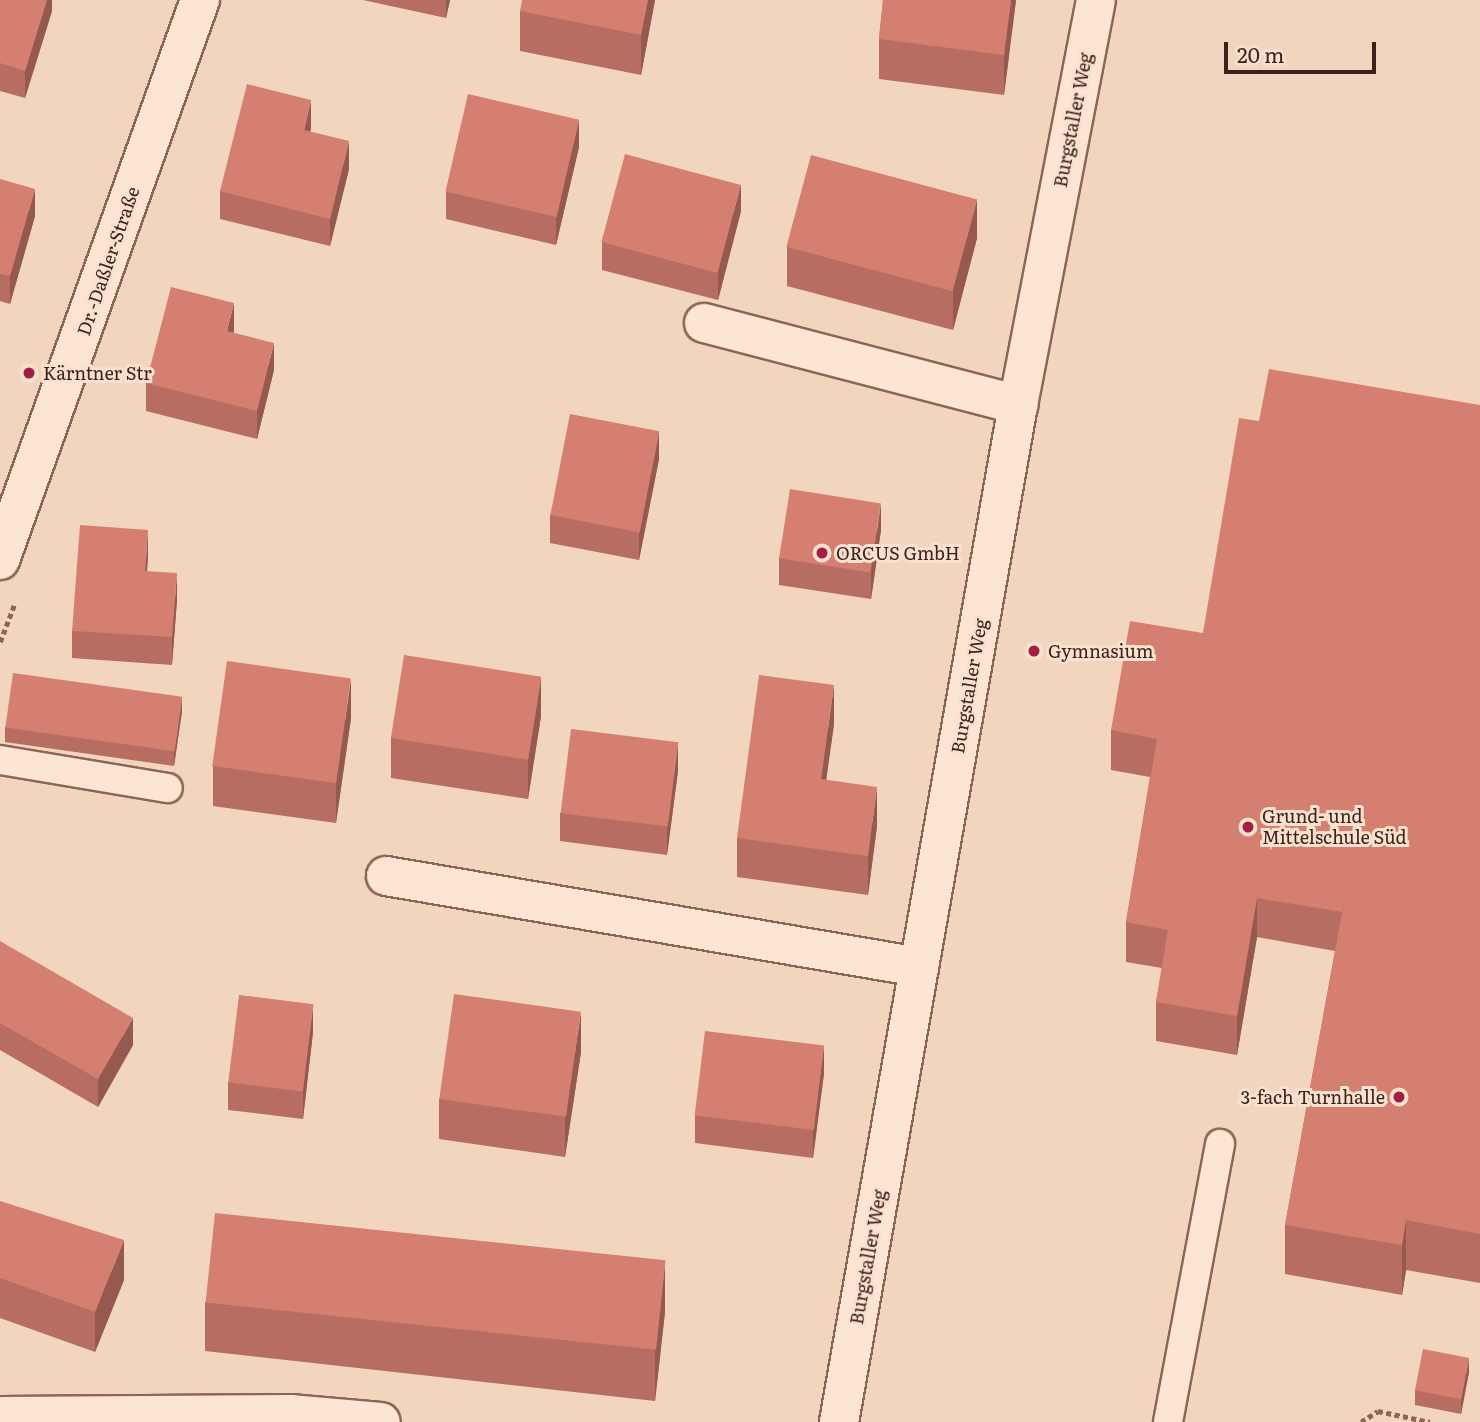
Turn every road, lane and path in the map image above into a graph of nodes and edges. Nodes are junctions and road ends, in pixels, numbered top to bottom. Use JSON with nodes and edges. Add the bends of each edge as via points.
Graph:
{"nodes":[{"id":1,"x":200,"y":0,"type":"edge"},
{"id":2,"x":1096,"y":0,"type":"edge"},
{"id":3,"x":704,"y":323,"type":"dead end"},
{"id":4,"x":1018,"y":405,"type":"junction"},
{"id":5,"x":0,"y":560,"type":"edge"},
{"id":6,"x":0,"y":760,"type":"edge"},
{"id":7,"x":168,"y":788,"type":"dead end"},
{"id":8,"x":386,"y":876,"type":"dead end"},
{"id":9,"x":919,"y":967,"type":"junction"},
{"id":10,"x":1220,"y":1144,"type":"dead end"},
{"id":11,"x":0,"y":1416,"type":"edge"},
{"id":12,"x":382,"y":1422,"type":"edge"},
{"id":13,"x":839,"y":1422,"type":"edge"},
{"id":14,"x":1168,"y":1422,"type":"edge"},
{"id":15,"x":1361,"y":1422,"type":"edge"},
{"id":16,"x":1430,"y":1422,"type":"edge"}],
"edges":[{"from":1,"to":5,"type":"street","name":"Dr.-Daßler-Straße"},
{"from":2,"to":4,"type":"street","name":"Burgstaller Weg"},
{"from":3,"to":4,"type":"street"},
{"from":4,"to":9,"type":"street","name":"Burgstaller Weg"},
{"from":6,"to":7,"type":"lane"},
{"from":8,"to":9,"type":"street"},
{"from":9,"to":13,"type":"street","name":"Burgstaller Weg"},
{"from":10,"to":14,"type":"lane"},
{"from":11,"to":12,"type":"street","via":[[290,1414]]},
{"from":15,"to":16,"type":"path","via":[[1378,1411]]}]}
